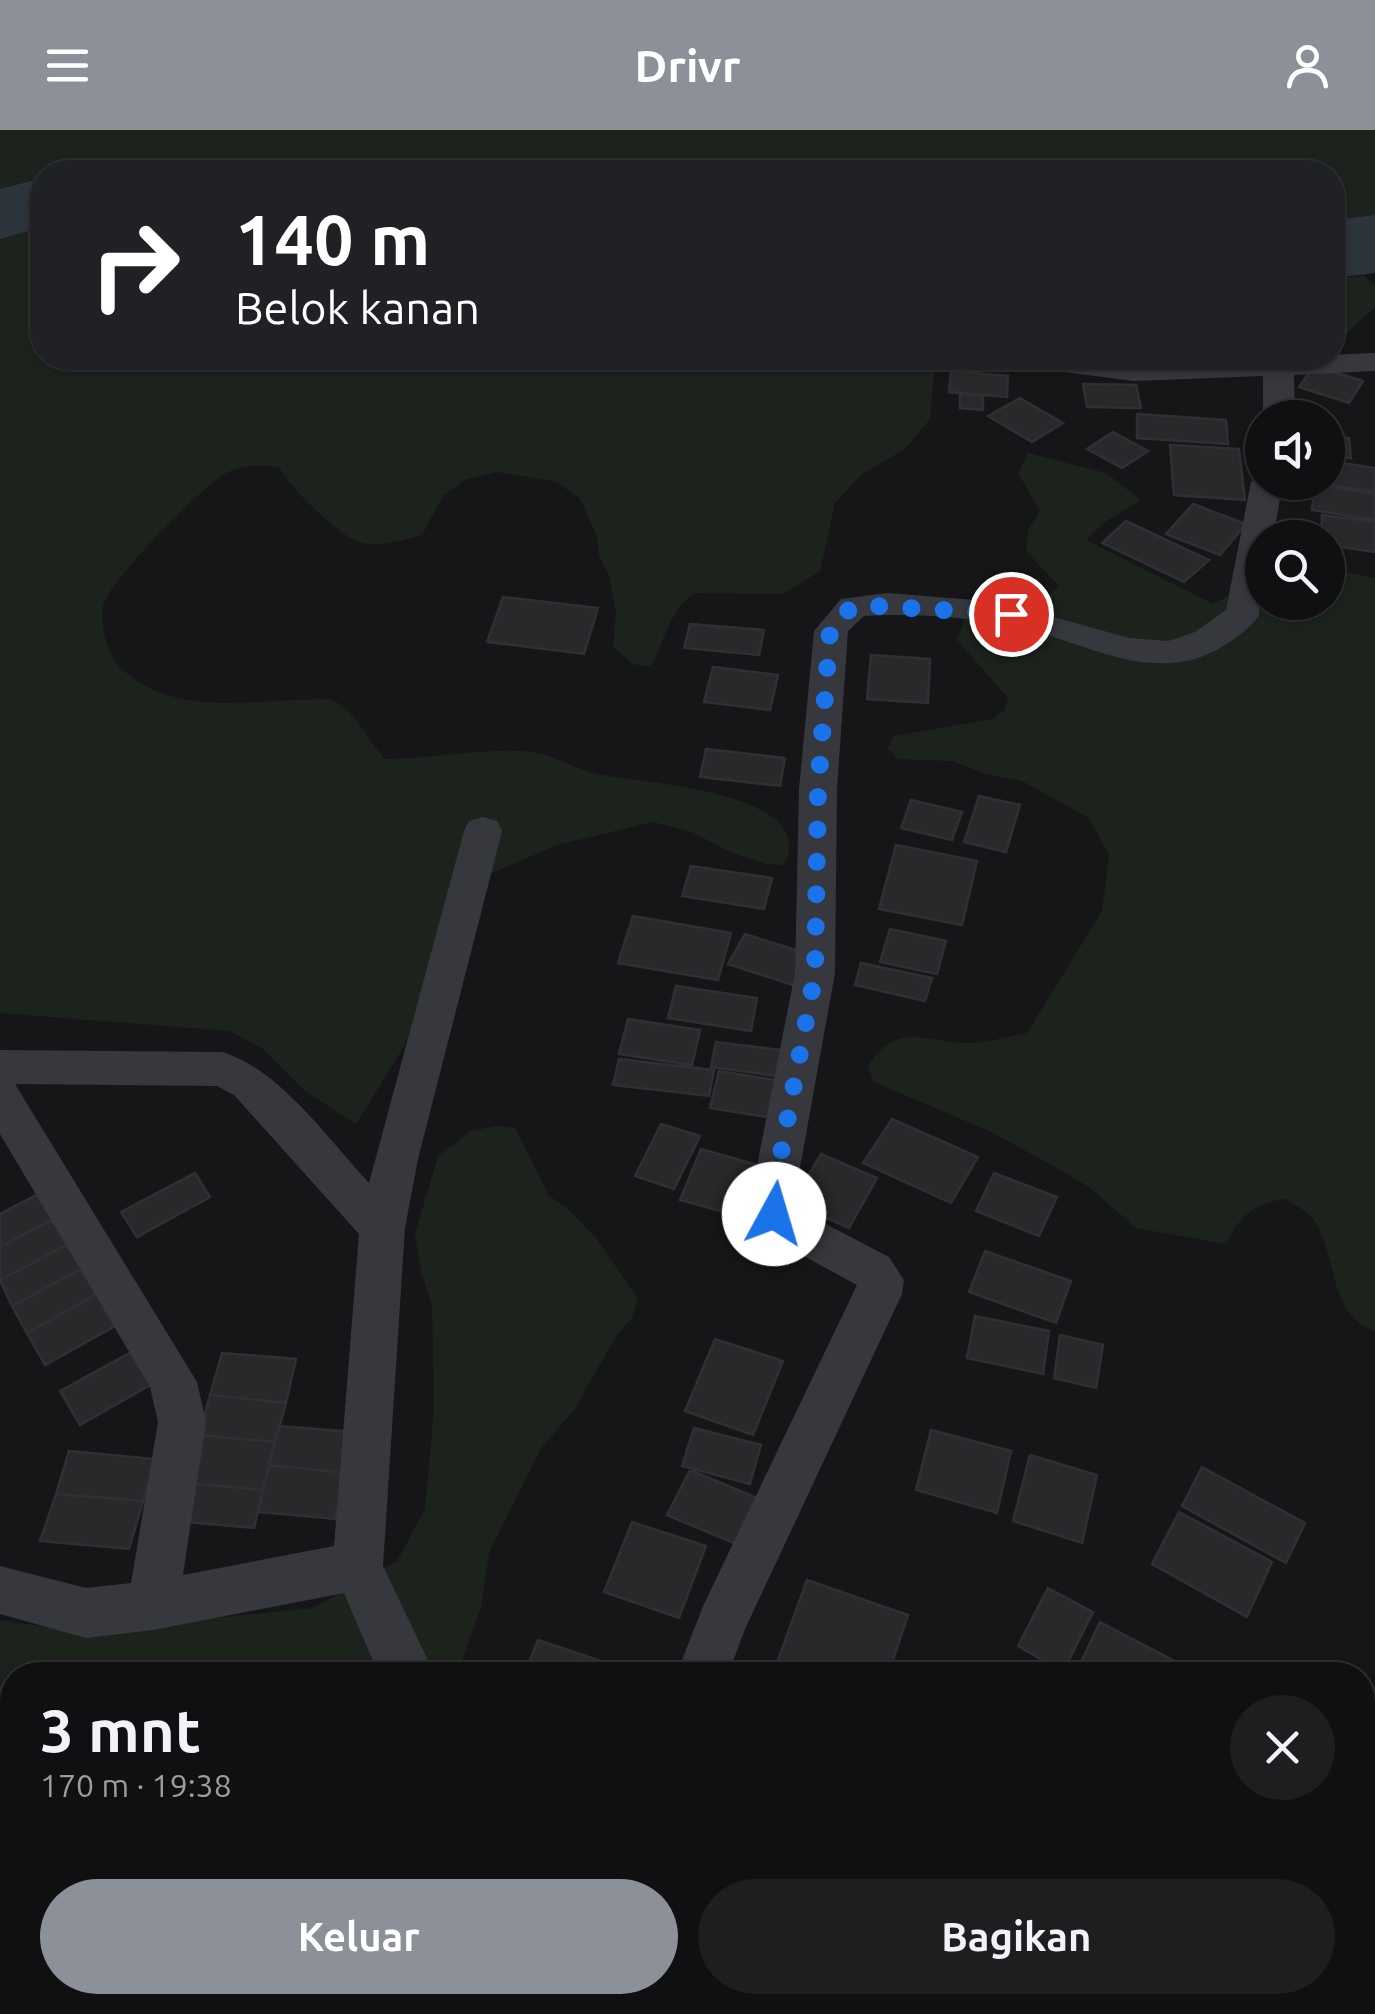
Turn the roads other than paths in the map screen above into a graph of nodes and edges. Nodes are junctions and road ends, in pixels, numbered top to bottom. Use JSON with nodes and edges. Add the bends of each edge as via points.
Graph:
{"nodes":[{"id":1,"x":1375,"y":362,"type":"edge"},
{"id":2,"x":1345,"y":363,"type":"edge"},
{"id":3,"x":1106,"y":370,"type":"edge"},
{"id":4,"x":1170,"y":370,"type":"edge"},
{"id":5,"x":1278,"y":370,"type":"edge"},
{"id":6,"x":1279,"y":400,"type":"edge"},
{"id":7,"x":1264,"y":500,"type":"edge"},
{"id":8,"x":483,"y":831,"type":"dead end"},
{"id":9,"x":0,"y":1067,"type":"edge"},
{"id":10,"x":0,"y":1096,"type":"edge"},
{"id":11,"x":382,"y":1228,"type":"junction"},
{"id":12,"x":358,"y":1566,"type":"junction"},
{"id":13,"x":0,"y":1590,"type":"edge"},
{"id":14,"x":153,"y":1606,"type":"junction"},
{"id":15,"x":401,"y":1662,"type":"edge"},
{"id":16,"x":707,"y":1662,"type":"edge"}],
"edges":[{"from":1,"to":2,"type":"street"},
{"from":3,"to":4,"type":"street"},
{"from":5,"to":6,"type":"street"},
{"from":7,"to":16,"type":"street","via":[[1242,615],[1210,639],[1173,654],[1011,614],[944,609],[858,605],[830,631],[818,789],[815,974],[772,1201],[779,1221],[881,1280]]},
{"from":8,"to":11,"type":"street"},
{"from":9,"to":11,"type":"street","via":[[223,1069],[248,1083]]},
{"from":10,"to":14,"type":"street","via":[[173,1382],[182,1422]]},
{"from":11,"to":12,"type":"street"},
{"from":12,"to":14,"type":"street"},
{"from":12,"to":15,"type":"street"},
{"from":13,"to":14,"type":"street","via":[[86,1613]]}]}
